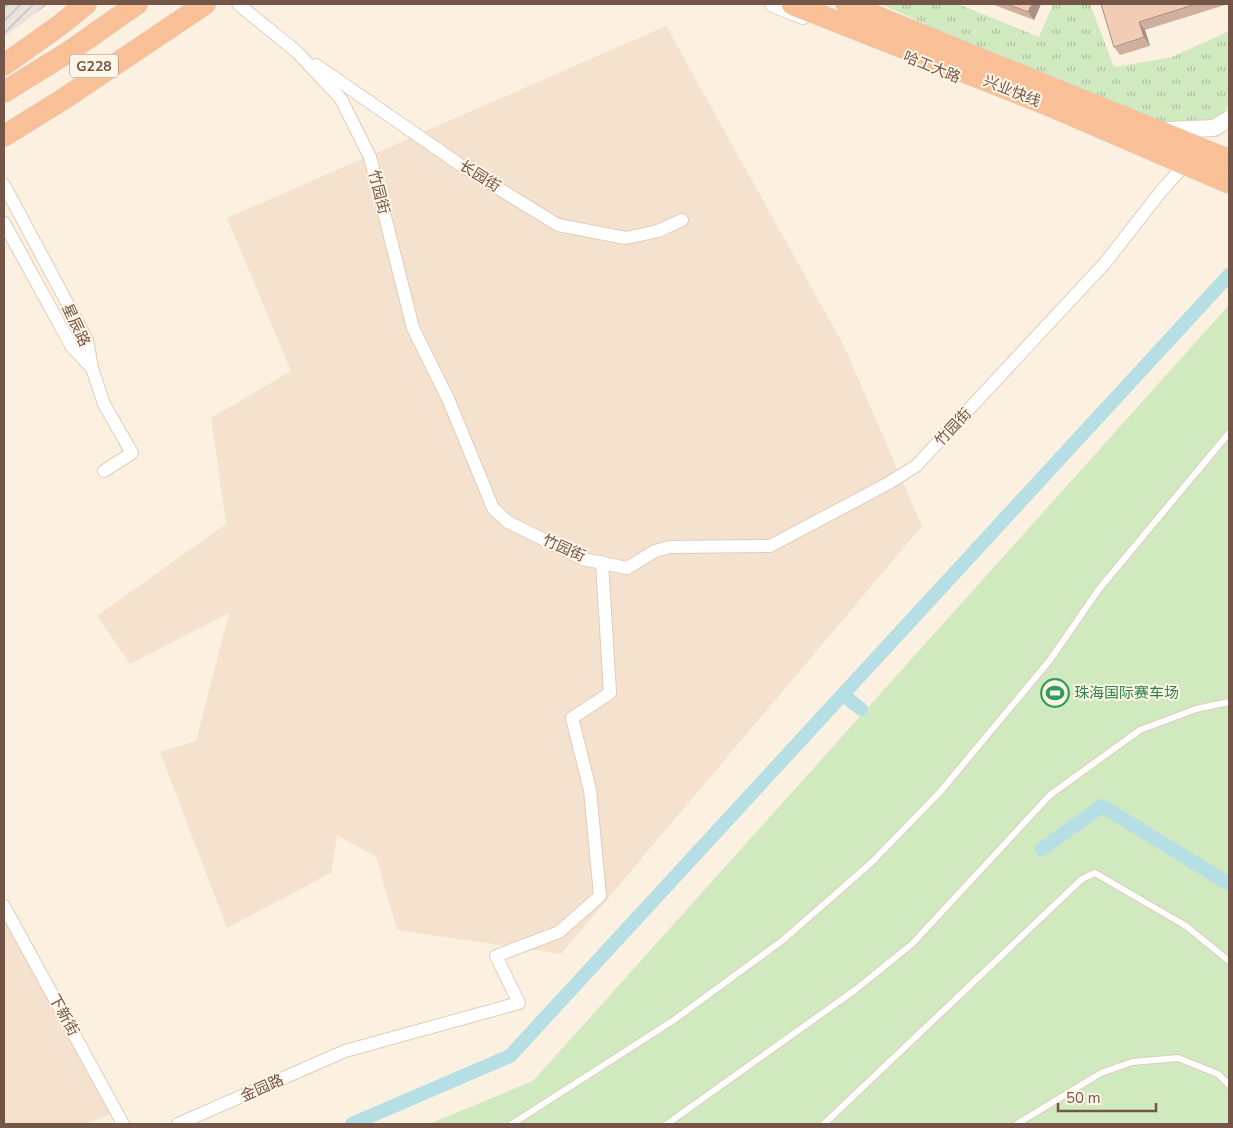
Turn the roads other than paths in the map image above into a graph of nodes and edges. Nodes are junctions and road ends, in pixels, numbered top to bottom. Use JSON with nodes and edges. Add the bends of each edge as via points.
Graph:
{"nodes":[{"id":1,"x":86,"y":4,"type":"edge"},
{"id":2,"x":93,"y":4,"type":"edge"},
{"id":3,"x":137,"y":4,"type":"edge"},
{"id":4,"x":212,"y":4,"type":"edge"},
{"id":5,"x":238,"y":4,"type":"edge"},
{"id":6,"x":773,"y":4,"type":"edge"},
{"id":7,"x":792,"y":4,"type":"edge"},
{"id":8,"x":846,"y":4,"type":"edge"},
{"id":9,"x":866,"y":4,"type":"edge"},
{"id":10,"x":193,"y":8,"type":"edge"},
{"id":11,"x":60,"y":26,"type":"junction"},
{"id":12,"x":297,"y":52,"type":"junction"},
{"id":13,"x":4,"y":65,"type":"edge"},
{"id":14,"x":4,"y":92,"type":"edge"},
{"id":15,"x":1229,"y":119,"type":"edge"},
{"id":16,"x":4,"y":126,"type":"edge"},
{"id":17,"x":1169,"y":130,"type":"junction"},
{"id":18,"x":4,"y":136,"type":"edge"},
{"id":19,"x":1229,"y":158,"type":"edge"},
{"id":20,"x":1182,"y":168,"type":"junction"},
{"id":21,"x":1229,"y":183,"type":"edge"},
{"id":22,"x":4,"y":185,"type":"edge"},
{"id":23,"x":1229,"y":188,"type":"edge"},
{"id":24,"x":682,"y":220,"type":"dead end"},
{"id":25,"x":4,"y":222,"type":"edge"},
{"id":26,"x":92,"y":368,"type":"junction"},
{"id":27,"x":1229,"y":433,"type":"edge"},
{"id":28,"x":104,"y":471,"type":"dead end"},
{"id":29,"x":602,"y":562,"type":"junction"},
{"id":30,"x":1229,"y":702,"type":"edge"},
{"id":31,"x":4,"y":906,"type":"edge"},
{"id":32,"x":1229,"y":961,"type":"edge"},
{"id":33,"x":1229,"y":1085,"type":"edge"},
{"id":34,"x":123,"y":1124,"type":"edge"},
{"id":35,"x":178,"y":1124,"type":"edge"},
{"id":36,"x":512,"y":1124,"type":"edge"},
{"id":37,"x":667,"y":1124,"type":"edge"},
{"id":38,"x":824,"y":1124,"type":"edge"},
{"id":39,"x":1017,"y":1124,"type":"edge"}],
"edges":[{"from":1,"to":11,"type":"highway"},
{"from":2,"to":11,"type":"highway"},
{"from":3,"to":14,"type":"highway","number":"G228"},
{"from":4,"to":10,"type":"highway"},
{"from":5,"to":12,"type":"street","name":"竹园街"},
{"from":6,"to":20,"type":"street","name":"哈工大路"},
{"from":7,"to":21,"type":"highway","name":"兴业快线","bridge":true,"via":[[1048,105]]},
{"from":8,"to":19,"type":"highway","name":"兴业快线","bridge":true},
{"from":9,"to":17,"type":"street"},
{"from":10,"to":16,"type":"highway","number":"G228"},
{"from":10,"to":18,"type":"highway","via":[[62,100]]},
{"from":11,"to":13,"type":"highway"},
{"from":12,"to":24,"type":"street","name":"长园街","via":[[459,164],[558,225],[626,238],[658,232]]},
{"from":12,"to":29,"type":"street","name":"竹园街","via":[[341,100],[370,158],[413,328],[493,508],[508,522],[583,559]]},
{"from":15,"to":17,"type":"street","via":[[1214,128]]},
{"from":17,"to":19,"type":"street"},
{"from":19,"to":20,"type":"street"},
{"from":20,"to":23,"type":"street","name":"哈工大路"},
{"from":20,"to":29,"type":"street","name":"竹园街","via":[[1104,263],[916,466],[770,546],[670,547],[655,551],[627,568]]},
{"from":22,"to":26,"type":"street","name":"星辰路","via":[[86,340]]},
{"from":25,"to":26,"type":"street","name":"星辰路","via":[[72,348]]},
{"from":26,"to":28,"type":"street","via":[[104,404],[132,453]]},
{"from":27,"to":36,"type":"lane","via":[[1099,588],[1050,660],[940,792],[871,863],[783,940],[674,1020]]},
{"from":29,"to":35,"type":"street","name":"金园路","via":[[610,693],[572,718],[590,790],[600,896],[559,932],[496,956],[519,1003],[346,1051]]},
{"from":30,"to":37,"type":"lane","via":[[1196,709],[1140,730],[1050,795],[912,944],[855,990]]},
{"from":31,"to":34,"type":"street","name":"下新街"},
{"from":32,"to":38,"type":"lane","via":[[1186,926],[1095,873],[1082,879]]},
{"from":33,"to":39,"type":"lane","via":[[1218,1074],[1178,1058],[1132,1062],[1101,1073]]}]}
